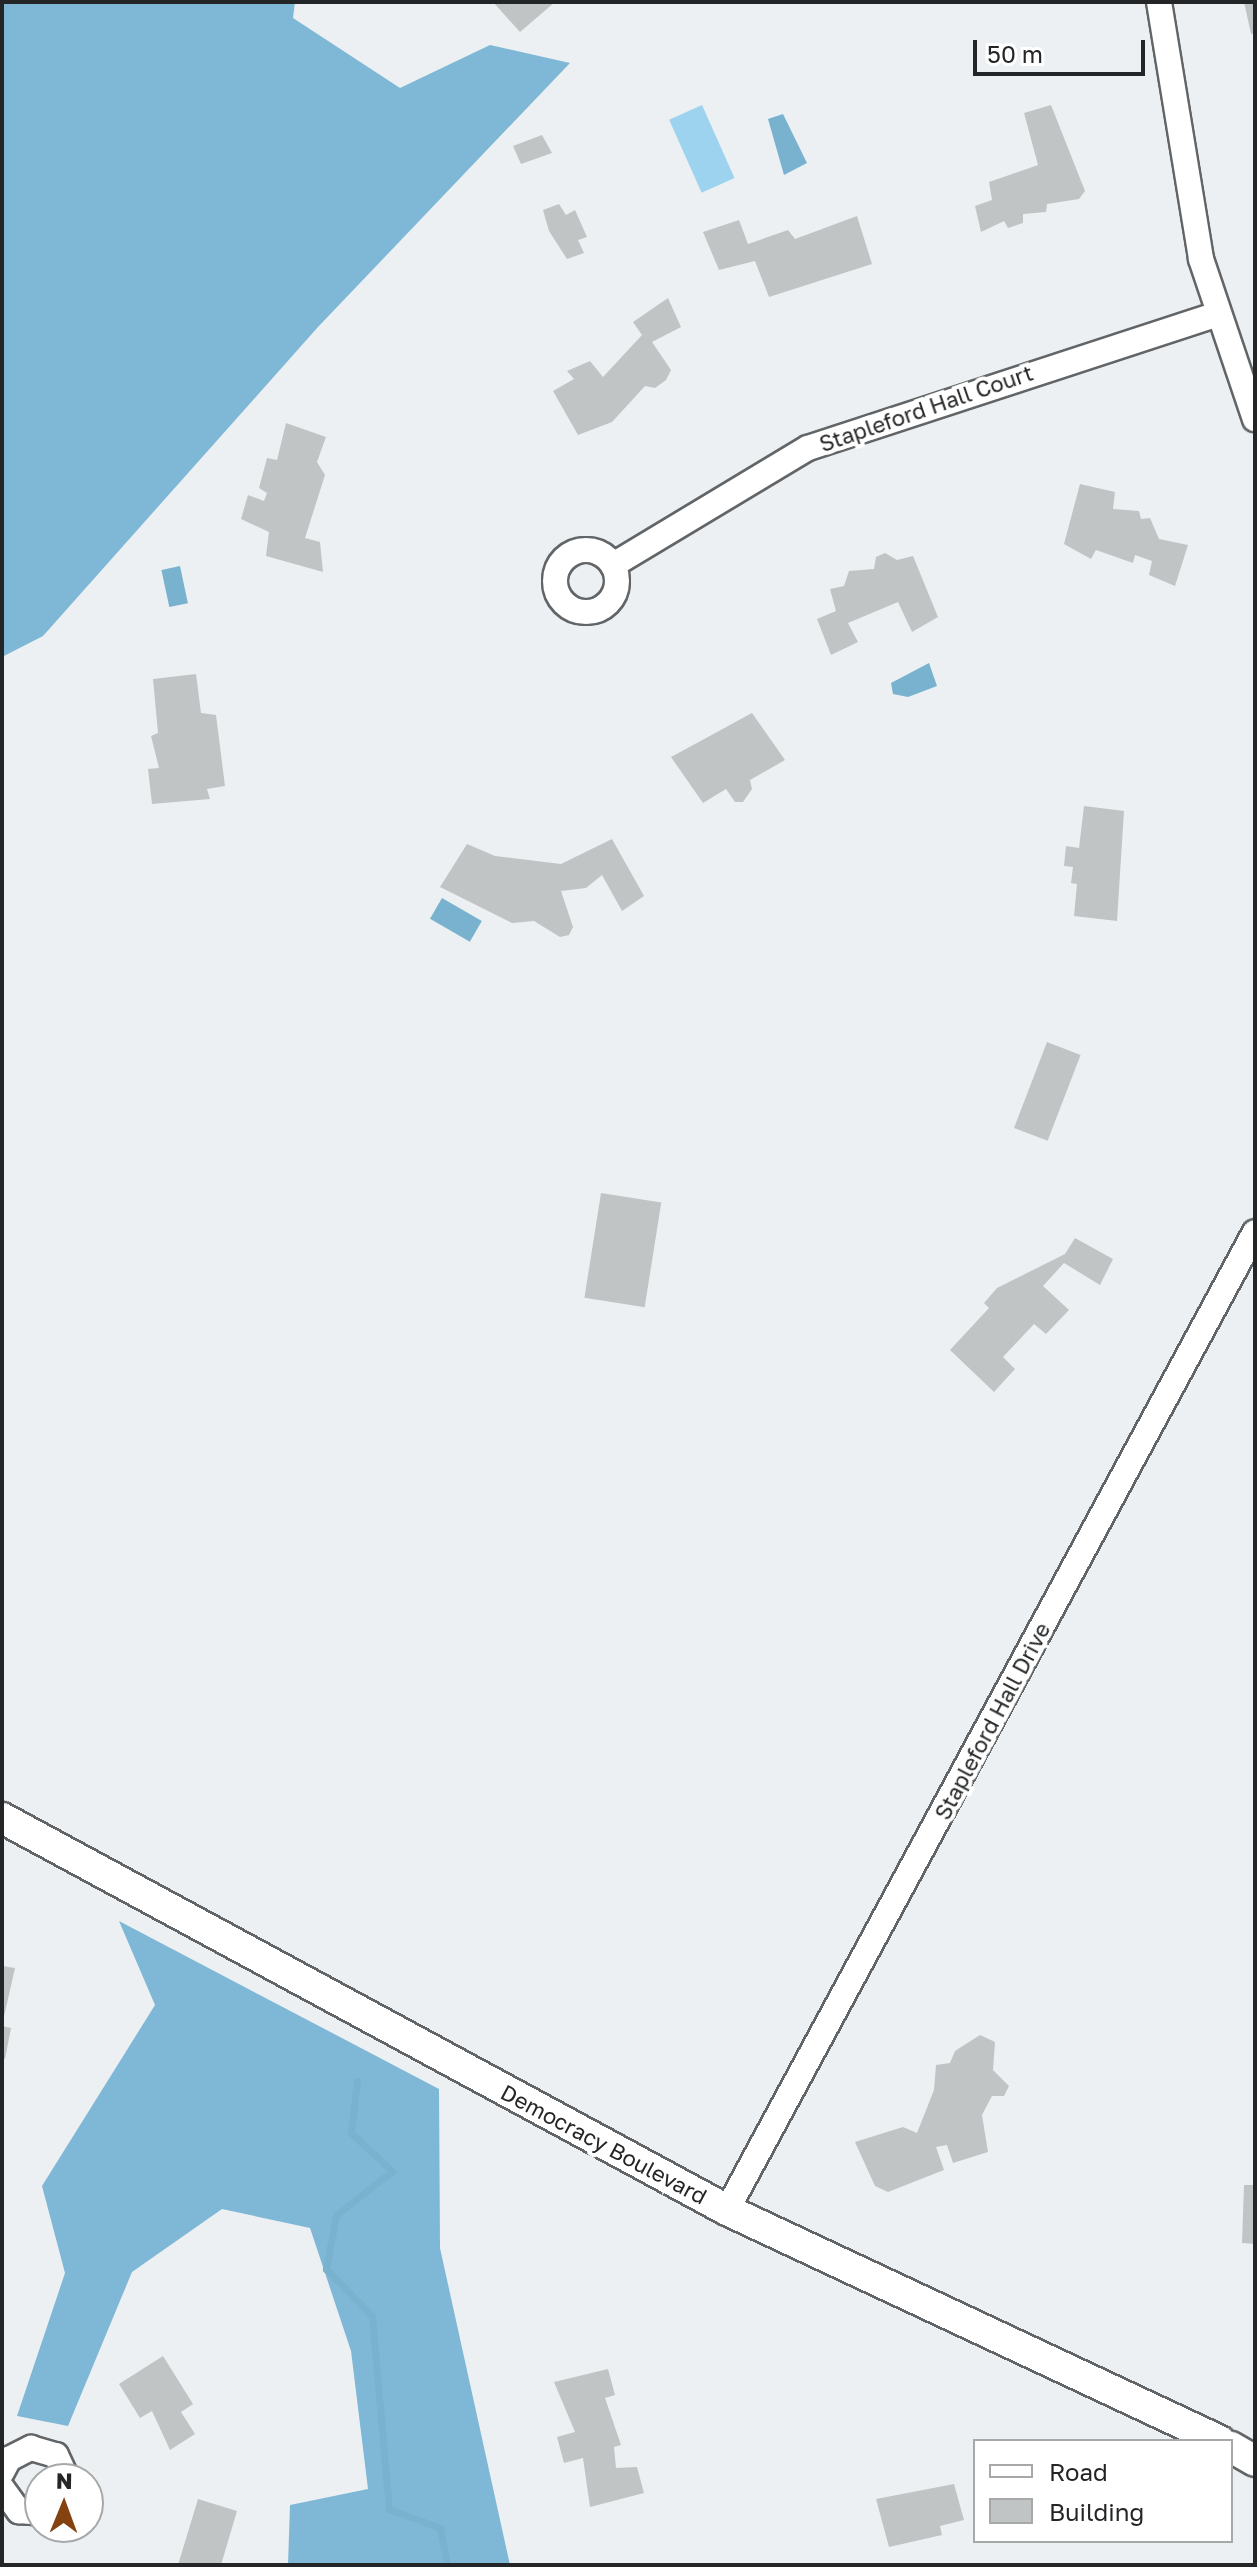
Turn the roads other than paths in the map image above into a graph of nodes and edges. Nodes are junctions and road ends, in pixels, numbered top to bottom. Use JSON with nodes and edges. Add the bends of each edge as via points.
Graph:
{"nodes":[{"id":1,"x":1159,"y":2,"type":"edge"},
{"id":2,"x":1216,"y":315,"type":"junction"},
{"id":3,"x":1255,"y":419,"type":"edge"},
{"id":4,"x":613,"y":565,"type":"dead end"},
{"id":5,"x":1255,"y":1232,"type":"edge"},
{"id":6,"x":2,"y":1818,"type":"edge"},
{"id":7,"x":727,"y":2210,"type":"junction"},
{"id":8,"x":1216,"y":2439,"type":"edge"},
{"id":9,"x":1233,"y":2448,"type":"edge"},
{"id":10,"x":1255,"y":2461,"type":"edge"},
{"id":11,"x":62,"y":2463,"type":"edge"},
{"id":12,"x":2,"y":2471,"type":"edge"},
{"id":13,"x":2,"y":2488,"type":"edge"},
{"id":14,"x":24,"y":2511,"type":"edge"}],
"edges":[{"from":1,"to":2,"type":"street","via":[[1190,204]]},
{"from":2,"to":3,"type":"street"},
{"from":2,"to":4,"type":"street","name":"Stapleford Hall Court","via":[[820,443],[741,484]]},
{"from":5,"to":7,"type":"street","name":"Stapleford Hall Drive"},
{"from":6,"to":7,"type":"main road","name":"Democracy Boulevard"},
{"from":7,"to":8,"type":"main road","name":"Democracy Boulevard"},
{"from":9,"to":10,"type":"main road"},
{"from":11,"to":12,"type":"street","via":[[44,2449],[19,2451]]},
{"from":13,"to":14,"type":"street"}]}
